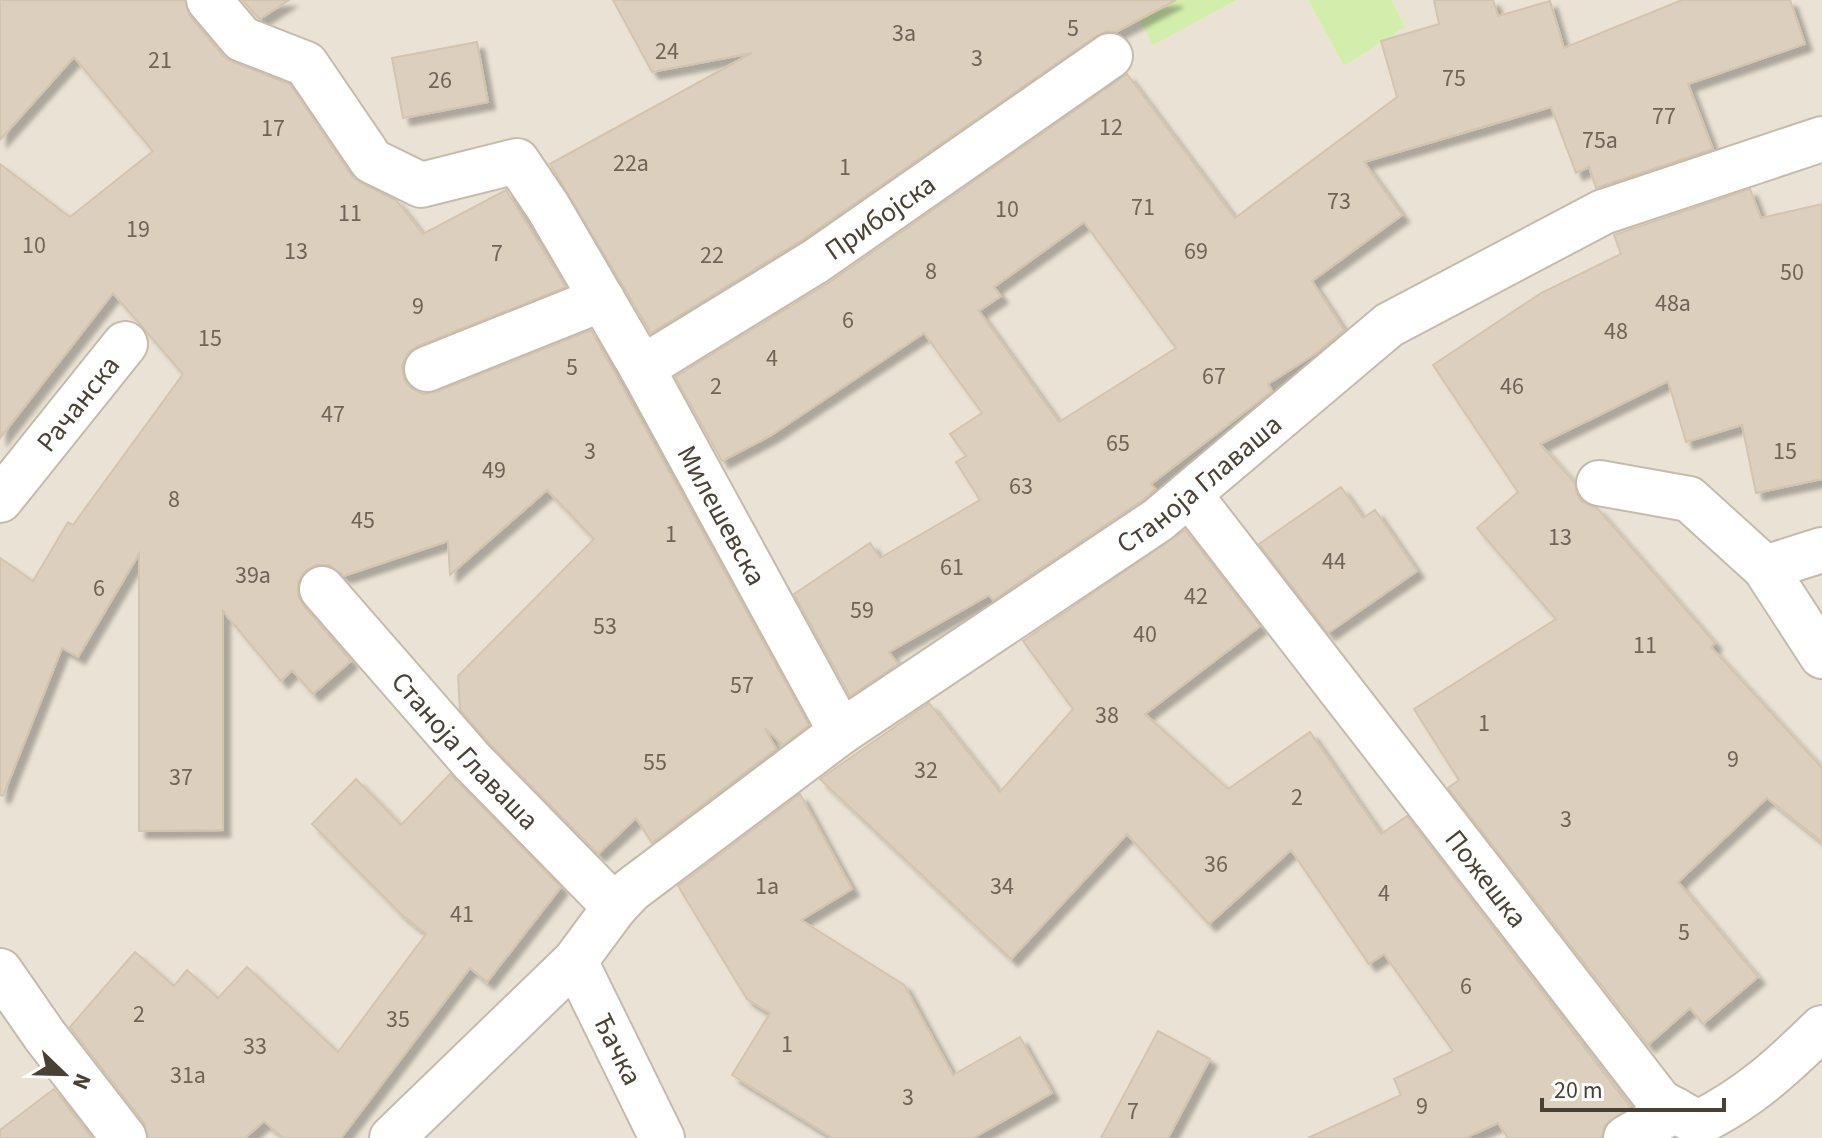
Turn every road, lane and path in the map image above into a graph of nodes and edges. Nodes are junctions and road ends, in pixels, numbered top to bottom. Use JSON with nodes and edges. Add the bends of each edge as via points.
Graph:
{"nodes":[{"id":1,"x":209,"y":0,"type":"edge"},
{"id":2,"x":1110,"y":56,"type":"dead end"},
{"id":3,"x":1822,"y":139,"type":"edge"},
{"id":4,"x":602,"y":299,"type":"junction"},
{"id":5,"x":125,"y":344,"type":"dead end"},
{"id":6,"x":642,"y":368,"type":"junction"},
{"id":7,"x":427,"y":369,"type":"dead end"},
{"id":8,"x":1599,"y":483,"type":"dead end"},
{"id":9,"x":1189,"y":494,"type":"junction"},
{"id":10,"x":0,"y":500,"type":"edge"},
{"id":11,"x":1822,"y":550,"type":"edge"},
{"id":12,"x":1765,"y":568,"type":"junction"},
{"id":13,"x":322,"y":589,"type":"dead end"},
{"id":14,"x":1822,"y":656,"type":"edge"},
{"id":15,"x":841,"y":732,"type":"junction"},
{"id":16,"x":615,"y":907,"type":"junction"},
{"id":17,"x":575,"y":961,"type":"junction"},
{"id":18,"x":0,"y":971,"type":"edge"},
{"id":19,"x":1822,"y":1028,"type":"edge"},
{"id":20,"x":1675,"y":1110,"type":"junction"},
{"id":21,"x":124,"y":1138,"type":"edge"},
{"id":22,"x":392,"y":1138,"type":"edge"},
{"id":23,"x":662,"y":1138,"type":"edge"},
{"id":24,"x":1626,"y":1138,"type":"edge"}],
"edges":[{"from":1,"to":4,"type":"street","name":"Милешевска","via":[[242,39],[306,64],[372,161],[421,185],[517,161]]},
{"from":2,"to":6,"type":"street","name":"Прибојска","via":[[816,261]]},
{"from":3,"to":9,"type":"street","name":"Станоја Главаша","via":[[1603,212],[1389,325]]},
{"from":4,"to":6,"type":"street","name":"Милешевска"},
{"from":4,"to":7,"type":"street"},
{"from":5,"to":10,"type":"street","name":"Рачанска"},
{"from":6,"to":15,"type":"street","name":"Милешевска"},
{"from":8,"to":12,"type":"street","via":[[1689,499]]},
{"from":9,"to":15,"type":"street","name":"Станоја Главаша"},
{"from":9,"to":20,"type":"street","name":"Пожешка","via":[[1660,1102]]},
{"from":11,"to":12,"type":"street"},
{"from":12,"to":14,"type":"street"},
{"from":13,"to":16,"type":"street","name":"Станоја Главаша","via":[[472,761]]},
{"from":15,"to":16,"type":"street","name":"Станоја Главаша"},
{"from":16,"to":17,"type":"street","name":"Станоја Главаша"},
{"from":17,"to":22,"type":"street","name":"Станоја Главаша"},
{"from":17,"to":23,"type":"street","name":"Ђачка"},
{"from":18,"to":21,"type":"street"},
{"from":19,"to":20,"type":"street","via":[[1735,1105],[1698,1123]]},
{"from":20,"to":24,"type":"street"}]}
